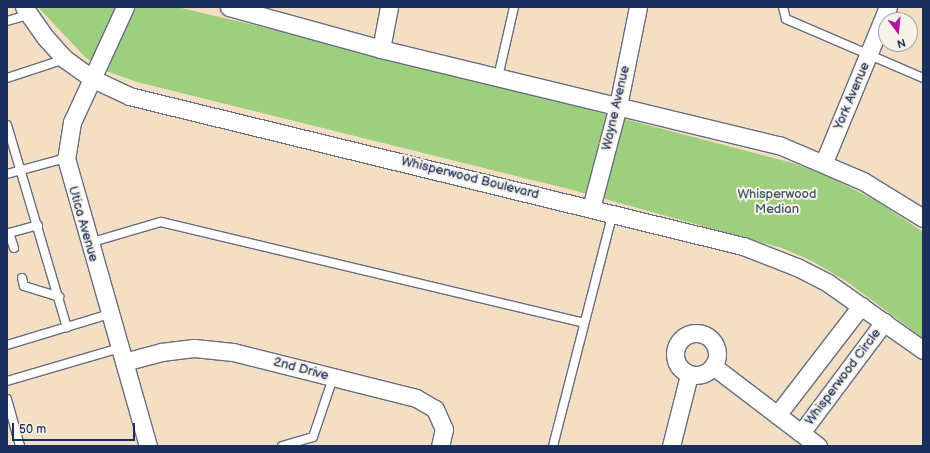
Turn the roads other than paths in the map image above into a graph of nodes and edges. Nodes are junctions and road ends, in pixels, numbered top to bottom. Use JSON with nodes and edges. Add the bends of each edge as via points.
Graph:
{"nodes":[{"id":1,"x":125,"y":7,"type":"edge"},
{"id":2,"x":229,"y":7,"type":"edge"},
{"id":3,"x":389,"y":7,"type":"edge"},
{"id":4,"x":514,"y":7,"type":"edge"},
{"id":5,"x":638,"y":7,"type":"edge"},
{"id":6,"x":783,"y":7,"type":"edge"},
{"id":7,"x":888,"y":7,"type":"edge"},
{"id":8,"x":26,"y":11,"type":"edge"},
{"id":9,"x":262,"y":11,"type":"edge"},
{"id":10,"x":7,"y":21,"type":"edge"},
{"id":11,"x":381,"y":49,"type":"junction"},
{"id":12,"x":868,"y":56,"type":"junction"},
{"id":13,"x":65,"y":59,"type":"junction"},
{"id":14,"x":498,"y":77,"type":"junction"},
{"id":15,"x":7,"y":78,"type":"edge"},
{"id":16,"x":923,"y":78,"type":"edge"},
{"id":17,"x":93,"y":79,"type":"junction"},
{"id":18,"x":618,"y":106,"type":"junction"},
{"id":19,"x":7,"y":125,"type":"edge"},
{"id":20,"x":66,"y":158,"type":"junction"},
{"id":21,"x":824,"y":162,"type":"junction"},
{"id":22,"x":22,"y":170,"type":"junction"},
{"id":23,"x":7,"y":174,"type":"edge"},
{"id":24,"x":591,"y":208,"type":"junction"},
{"id":25,"x":612,"y":213,"type":"junction"},
{"id":26,"x":923,"y":218,"type":"edge"},
{"id":27,"x":38,"y":225,"type":"junction"},
{"id":28,"x":89,"y":243,"type":"junction"},
{"id":29,"x":14,"y":248,"type":"dead end"},
{"id":30,"x":22,"y":278,"type":"dead end"},
{"id":31,"x":59,"y":297,"type":"junction"},
{"id":32,"x":861,"y":306,"type":"junction"},
{"id":33,"x":110,"y":314,"type":"junction"},
{"id":34,"x":884,"y":322,"type":"junction"},
{"id":35,"x":584,"y":323,"type":"junction"},
{"id":36,"x":68,"y":327,"type":"junction"},
{"id":37,"x":7,"y":345,"type":"edge"},
{"id":38,"x":923,"y":350,"type":"edge"},
{"id":39,"x":122,"y":355,"type":"junction"},
{"id":40,"x":713,"y":366,"type":"junction"},
{"id":41,"x":689,"y":375,"type":"junction"},
{"id":42,"x":333,"y":378,"type":"junction"},
{"id":43,"x":7,"y":381,"type":"edge"},
{"id":44,"x":7,"y":399,"type":"edge"},
{"id":45,"x":777,"y":415,"type":"junction"},
{"id":46,"x":801,"y":433,"type":"junction"},
{"id":47,"x":20,"y":446,"type":"edge"},
{"id":48,"x":148,"y":446,"type":"edge"},
{"id":49,"x":282,"y":446,"type":"edge"},
{"id":50,"x":440,"y":446,"type":"edge"},
{"id":51,"x":553,"y":446,"type":"edge"},
{"id":52,"x":671,"y":446,"type":"edge"},
{"id":53,"x":818,"y":446,"type":"edge"}],
"edges":[{"from":1,"to":17,"type":"street","name":"Utica Avenue"},
{"from":2,"to":9,"type":"street"},
{"from":3,"to":11,"type":"street"},
{"from":4,"to":14,"type":"lane"},
{"from":5,"to":18,"type":"street","name":"Wayne Avenue"},
{"from":6,"to":12,"type":"lane","via":[[786,19]]},
{"from":7,"to":12,"type":"street","name":"York Avenue"},
{"from":8,"to":10,"type":"lane"},
{"from":8,"to":13,"type":"street","name":"Whisperwood Boulevard"},
{"from":9,"to":11,"type":"street"},
{"from":11,"to":14,"type":"street"},
{"from":12,"to":16,"type":"lane"},
{"from":12,"to":21,"type":"street","name":"York Avenue"},
{"from":13,"to":15,"type":"lane"},
{"from":13,"to":17,"type":"street","name":"Whisperwood Boulevard"},
{"from":14,"to":18,"type":"street"},
{"from":17,"to":20,"type":"street","name":"Utica Avenue","via":[[72,122]]},
{"from":17,"to":24,"type":"street","name":"Whisperwood Boulevard","via":[[129,96]]},
{"from":18,"to":21,"type":"street","via":[[779,145]]},
{"from":18,"to":24,"type":"street","name":"Wayne Avenue"},
{"from":19,"to":22,"type":"lane"},
{"from":20,"to":22,"type":"lane"},
{"from":20,"to":28,"type":"street","name":"Utica Avenue"},
{"from":21,"to":26,"type":"street","via":[[863,181]]},
{"from":22,"to":23,"type":"lane"},
{"from":22,"to":27,"type":"lane"},
{"from":24,"to":25,"type":"street","name":"Whisperwood Boulevard"},
{"from":25,"to":32,"type":"street","name":"Whisperwood Boulevard","via":[[743,246],[809,273]]},
{"from":25,"to":35,"type":"lane"},
{"from":27,"to":29,"type":"lane","via":[[9,233]]},
{"from":27,"to":31,"type":"lane"},
{"from":28,"to":33,"type":"street","name":"Utica Avenue"},
{"from":28,"to":35,"type":"lane","via":[[161,222]]},
{"from":30,"to":31,"type":"lane","via":[[24,286]]},
{"from":31,"to":36,"type":"lane"},
{"from":32,"to":34,"type":"street","name":"Whisperwood Boulevard"},
{"from":32,"to":45,"type":"street"},
{"from":33,"to":36,"type":"lane"},
{"from":33,"to":39,"type":"street","name":"Utica Avenue"},
{"from":34,"to":38,"type":"street","name":"Whisperwood Boulevard"},
{"from":34,"to":46,"type":"street","name":"Whisperwood Circle"},
{"from":35,"to":51,"type":"lane"},
{"from":36,"to":37,"type":"lane"},
{"from":39,"to":42,"type":"street","name":"2nd Drive","via":[[194,348],[233,352]]},
{"from":39,"to":43,"type":"lane"},
{"from":39,"to":48,"type":"street","name":"Utica Avenue"},
{"from":40,"to":41,"type":"street","via":[[702,374]]},
{"from":40,"to":41,"type":"street","via":[[717,354],[712,341],[700,334],[686,336],[680,340],[674,353],[678,366]]},
{"from":40,"to":45,"type":"street","name":"Whisperwood Circle"},
{"from":41,"to":52,"type":"street"},
{"from":42,"to":49,"type":"lane","via":[[313,437]]},
{"from":42,"to":50,"type":"street","name":"2nd Drive","via":[[416,398],[435,409],[444,429]]},
{"from":44,"to":47,"type":"lane"},
{"from":45,"to":46,"type":"street","name":"Whisperwood Circle"},
{"from":46,"to":53,"type":"street","name":"Whisperwood Circle"}]}
